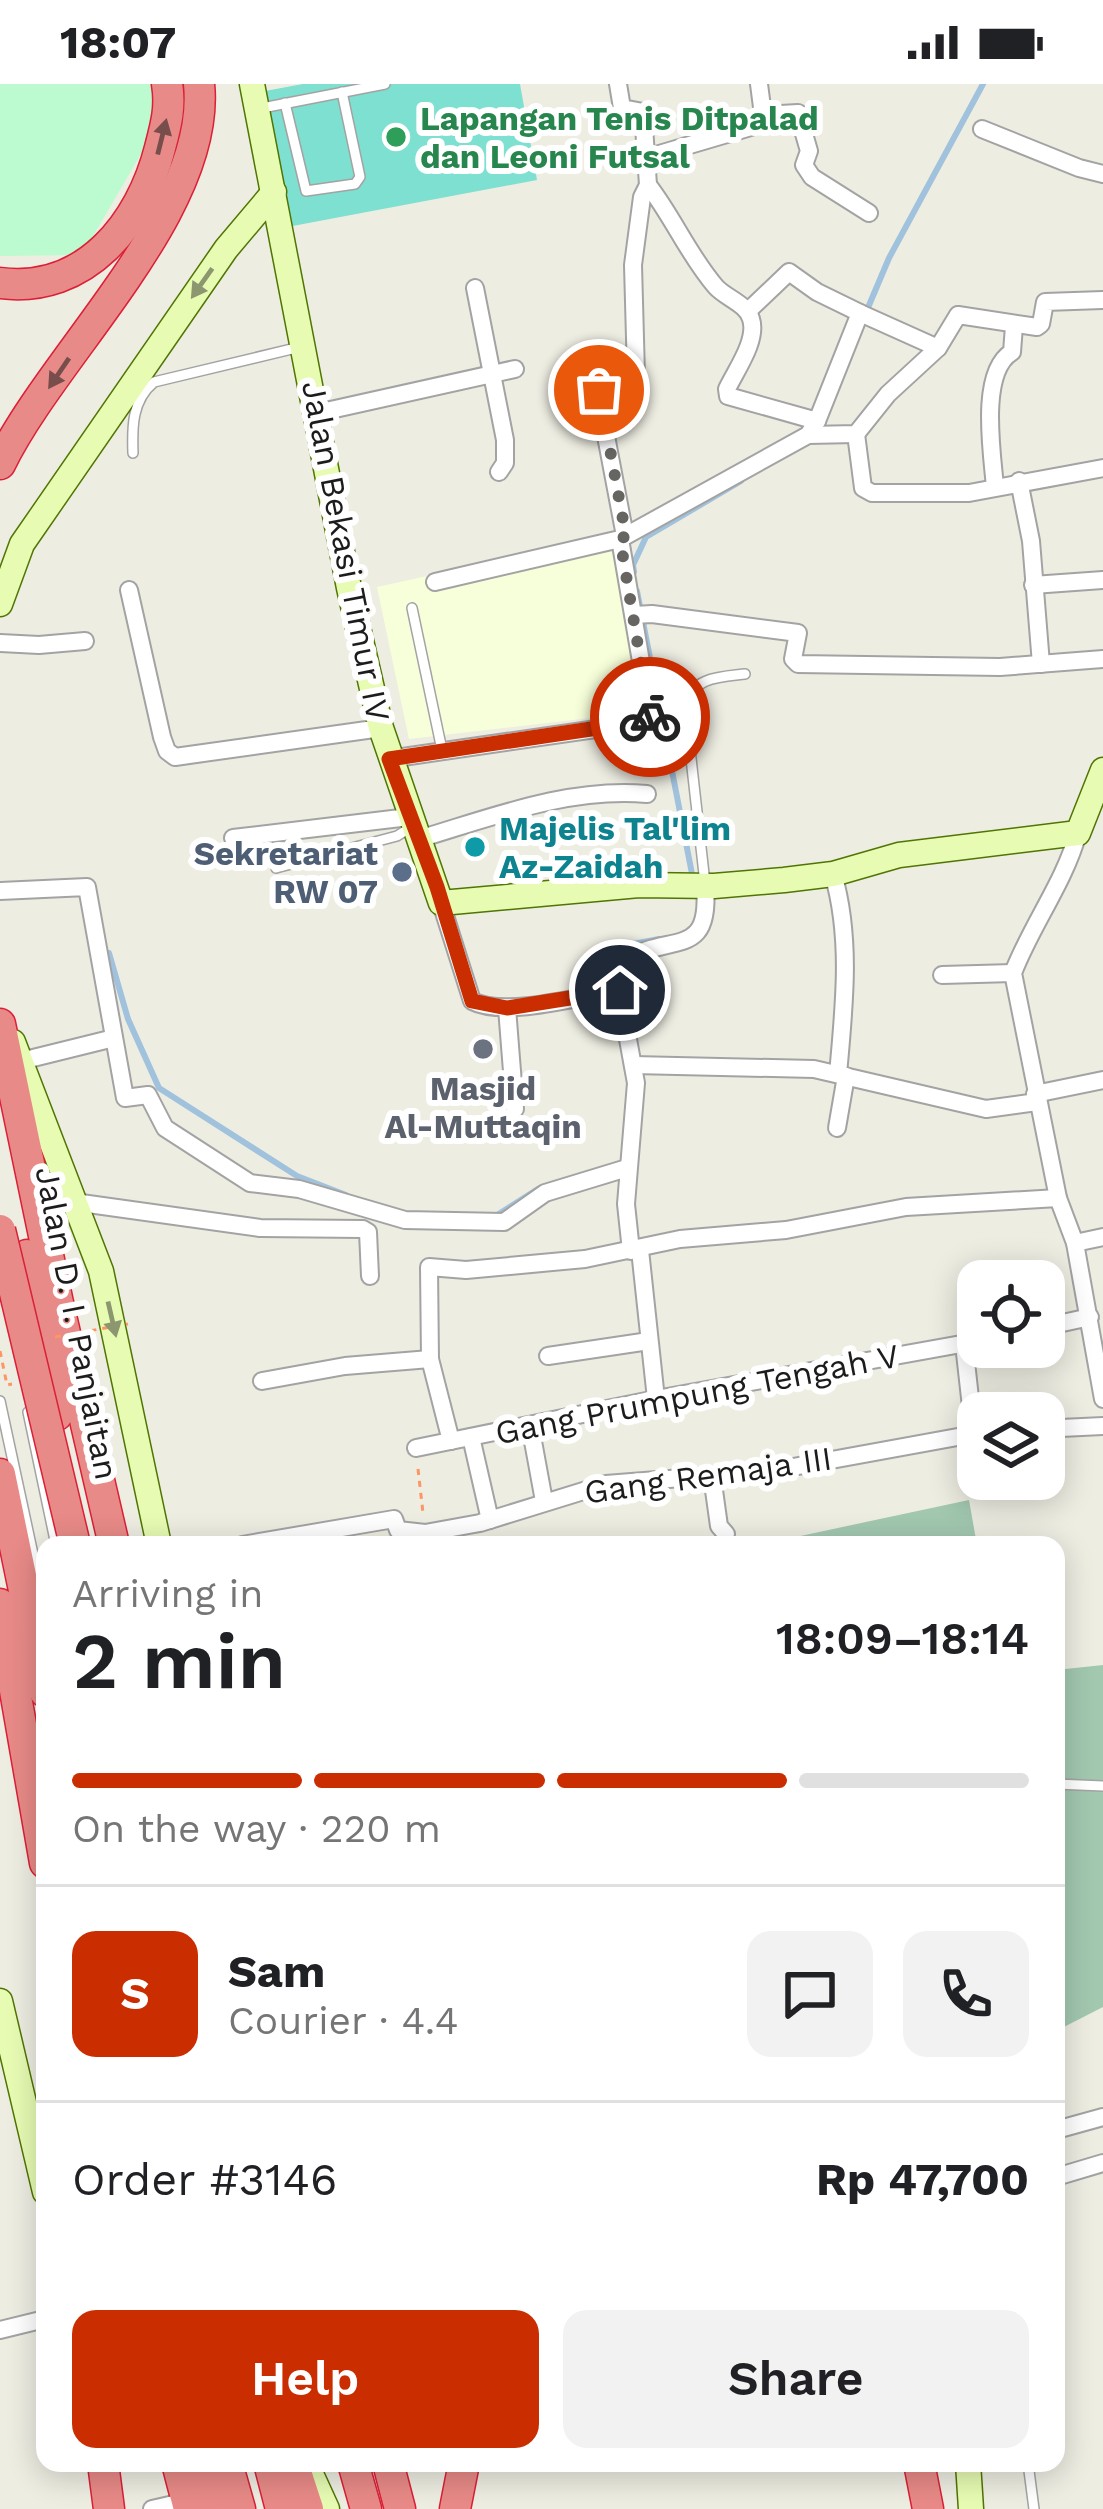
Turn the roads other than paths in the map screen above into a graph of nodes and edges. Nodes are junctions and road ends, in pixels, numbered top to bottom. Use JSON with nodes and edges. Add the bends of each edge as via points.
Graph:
{"nodes":[{"id":1,"x":166,"y":84,"type":"edge"},
{"id":2,"x":199,"y":84,"type":"edge"},
{"id":3,"x":385,"y":84,"type":"edge"},
{"id":4,"x":618,"y":84,"type":"edge"},
{"id":5,"x":759,"y":84,"type":"edge"},
{"id":6,"x":342,"y":92,"type":"junction"},
{"id":7,"x":254,"y":96,"type":"edge"},
{"id":8,"x":285,"y":103,"type":"junction"},
{"id":9,"x":763,"y":115,"type":"junction"},
{"id":10,"x":982,"y":129,"type":"dead end"},
{"id":11,"x":649,"y":157,"type":"junction"},
{"id":12,"x":1103,"y":174,"type":"edge"},
{"id":13,"x":648,"y":185,"type":"junction"},
{"id":14,"x":274,"y":192,"type":"junction"},
{"id":15,"x":869,"y":213,"type":"dead end"},
{"id":16,"x":0,"y":284,"type":"edge"},
{"id":17,"x":476,"y":288,"type":"dead end"},
{"id":18,"x":1103,"y":300,"type":"edge"},
{"id":19,"x":748,"y":311,"type":"junction"},
{"id":20,"x":868,"y":316,"type":"junction"},
{"id":21,"x":1014,"y":326,"type":"junction"},
{"id":22,"x":305,"y":346,"type":"junction"},
{"id":23,"x":938,"y":348,"type":"junction"},
{"id":24,"x":515,"y":369,"type":"dead end"},
{"id":25,"x":493,"y":374,"type":"junction"},
{"id":26,"x":316,"y":412,"type":"junction"},
{"id":27,"x":814,"y":432,"type":"junction"},
{"id":28,"x":856,"y":434,"type":"junction"},
{"id":29,"x":133,"y":453,"type":"dead end"},
{"id":30,"x":0,"y":464,"type":"edge"},
{"id":31,"x":1103,"y":468,"type":"edge"},
{"id":32,"x":499,"y":472,"type":"dead end"},
{"id":33,"x":1019,"y":481,"type":"junction"},
{"id":34,"x":995,"y":487,"type":"junction"},
{"id":35,"x":623,"y":538,"type":"junction"},
{"id":36,"x":1103,"y":580,"type":"edge"},
{"id":37,"x":435,"y":582,"type":"dead end"},
{"id":38,"x":1033,"y":585,"type":"junction"},
{"id":39,"x":129,"y":590,"type":"dead end"},
{"id":40,"x":0,"y":604,"type":"edge"},
{"id":41,"x":412,"y":608,"type":"dead end"},
{"id":42,"x":641,"y":614,"type":"junction"},
{"id":43,"x":85,"y":641,"type":"dead end"},
{"id":44,"x":0,"y":643,"type":"edge"},
{"id":45,"x":1103,"y":659,"type":"edge"},
{"id":46,"x":1041,"y":664,"type":"junction"},
{"id":47,"x":745,"y":674,"type":"dead end"},
{"id":48,"x":666,"y":719,"type":"junction"},
{"id":49,"x":381,"y":728,"type":"junction"},
{"id":50,"x":442,"y":750,"type":"junction"},
{"id":51,"x":389,"y":759,"type":"junction"},
{"id":52,"x":1103,"y":770,"type":"edge"},
{"id":53,"x":647,"y":794,"type":"dead end"},
{"id":54,"x":414,"y":828,"type":"junction"},
{"id":55,"x":1078,"y":832,"type":"junction"},
{"id":56,"x":233,"y":838,"type":"dead end"},
{"id":57,"x":277,"y":868,"type":"dead end"},
{"id":58,"x":833,"y":874,"type":"junction"},
{"id":59,"x":697,"y":886,"type":"junction"},
{"id":60,"x":0,"y":891,"type":"edge"},
{"id":61,"x":441,"y":903,"type":"junction"},
{"id":62,"x":626,"y":959,"type":"dead end"},
{"id":63,"x":1013,"y":973,"type":"junction"},
{"id":64,"x":942,"y":975,"type":"dead end"},
{"id":65,"x":507,"y":1008,"type":"junction"},
{"id":66,"x":0,"y":1013,"type":"edge"},
{"id":67,"x":0,"y":1024,"type":"edge"},
{"id":68,"x":114,"y":1038,"type":"junction"},
{"id":69,"x":21,"y":1061,"type":"junction"},
{"id":70,"x":633,"y":1064,"type":"junction"},
{"id":71,"x":842,"y":1074,"type":"junction"},
{"id":72,"x":1103,"y":1081,"type":"edge"},
{"id":73,"x":1036,"y":1098,"type":"junction"},
{"id":74,"x":515,"y":1109,"type":"dead end"},
{"id":75,"x":0,"y":1114,"type":"edge"},
{"id":76,"x":837,"y":1128,"type":"dead end"},
{"id":77,"x":627,"y":1168,"type":"junction"},
{"id":78,"x":1058,"y":1198,"type":"junction"},
{"id":79,"x":74,"y":1202,"type":"junction"},
{"id":80,"x":0,"y":1229,"type":"edge"},
{"id":81,"x":1103,"y":1237,"type":"edge"},
{"id":82,"x":0,"y":1242,"type":"edge"},
{"id":83,"x":1075,"y":1243,"type":"junction"},
{"id":84,"x":635,"y":1251,"type":"junction"},
{"id":85,"x":0,"y":1259,"type":"edge"},
{"id":86,"x":370,"y":1276,"type":"dead end"},
{"id":87,"x":1090,"y":1317,"type":"junction"},
{"id":88,"x":1065,"y":1322,"type":"edge"},
{"id":89,"x":649,"y":1341,"type":"junction"},
{"id":90,"x":957,"y":1345,"type":"edge"},
{"id":91,"x":548,"y":1356,"type":"dead end"},
{"id":92,"x":430,"y":1360,"type":"junction"},
{"id":93,"x":972,"y":1368,"type":"edge"},
{"id":94,"x":262,"y":1381,"type":"dead end"},
{"id":95,"x":656,"y":1399,"type":"junction"},
{"id":96,"x":1103,"y":1399,"type":"edge"},
{"id":97,"x":0,"y":1401,"type":"edge"},
{"id":98,"x":530,"y":1425,"type":"junction"},
{"id":99,"x":1103,"y":1426,"type":"edge"},
{"id":100,"x":1065,"y":1428,"type":"edge"},
{"id":101,"x":471,"y":1437,"type":"junction"},
{"id":102,"x":451,"y":1441,"type":"junction"},
{"id":103,"x":416,"y":1448,"type":"road end"},
{"id":104,"x":0,"y":1474,"type":"edge"},
{"id":105,"x":712,"y":1476,"type":"junction"},
{"id":106,"x":544,"y":1501,"type":"junction"},
{"id":107,"x":490,"y":1520,"type":"junction"},
{"id":108,"x":725,"y":1534,"type":"dead end"},
{"id":109,"x":55,"y":1536,"type":"edge"},
{"id":110,"x":55,"y":1536,"type":"edge"},
{"id":111,"x":77,"y":1536,"type":"edge"},
{"id":112,"x":77,"y":1536,"type":"edge"},
{"id":113,"x":113,"y":1536,"type":"edge"},
{"id":114,"x":157,"y":1536,"type":"edge"},
{"id":115,"x":295,"y":1536,"type":"edge"},
{"id":116,"x":36,"y":1568,"type":"edge"},
{"id":117,"x":0,"y":1584,"type":"edge"},
{"id":118,"x":0,"y":1604,"type":"edge"},
{"id":119,"x":36,"y":1648,"type":"edge"},
{"id":120,"x":36,"y":1763,"type":"edge"},
{"id":121,"x":1065,"y":1784,"type":"edge"},
{"id":122,"x":1103,"y":1786,"type":"edge"},
{"id":123,"x":36,"y":1812,"type":"edge"},
{"id":124,"x":0,"y":2001,"type":"edge"},
{"id":125,"x":1103,"y":2117,"type":"edge"},
{"id":126,"x":1065,"y":2128,"type":"edge"},
{"id":127,"x":36,"y":2154,"type":"edge"},
{"id":128,"x":1103,"y":2163,"type":"edge"},
{"id":129,"x":1065,"y":2174,"type":"edge"},
{"id":130,"x":36,"y":2321,"type":"edge"},
{"id":131,"x":0,"y":2330,"type":"edge"},
{"id":132,"x":104,"y":2472,"type":"edge"},
{"id":133,"x":181,"y":2472,"type":"edge"},
{"id":134,"x":198,"y":2472,"type":"edge"},
{"id":135,"x":221,"y":2472,"type":"edge"},
{"id":136,"x":229,"y":2472,"type":"edge"},
{"id":137,"x":241,"y":2472,"type":"edge"},
{"id":138,"x":275,"y":2472,"type":"edge"},
{"id":139,"x":293,"y":2472,"type":"edge"},
{"id":140,"x":310,"y":2472,"type":"edge"},
{"id":141,"x":356,"y":2472,"type":"edge"},
{"id":142,"x":390,"y":2472,"type":"edge"},
{"id":143,"x":462,"y":2472,"type":"edge"},
{"id":144,"x":921,"y":2472,"type":"edge"},
{"id":145,"x":969,"y":2472,"type":"edge"},
{"id":146,"x":1029,"y":2472,"type":"edge"},
{"id":147,"x":196,"y":2506,"type":"edge"},
{"id":148,"x":109,"y":2509,"type":"edge"},
{"id":149,"x":152,"y":2509,"type":"edge"},
{"id":150,"x":235,"y":2509,"type":"edge"},
{"id":151,"x":251,"y":2509,"type":"edge"},
{"id":152,"x":285,"y":2509,"type":"edge"},
{"id":153,"x":304,"y":2509,"type":"edge"},
{"id":154,"x":327,"y":2509,"type":"edge"},
{"id":155,"x":366,"y":2509,"type":"edge"},
{"id":156,"x":400,"y":2509,"type":"edge"},
{"id":157,"x":455,"y":2509,"type":"edge"},
{"id":158,"x":928,"y":2509,"type":"edge"},
{"id":159,"x":971,"y":2509,"type":"edge"},
{"id":160,"x":1034,"y":2509,"type":"edge"}],
"edges":[{"from":16,"to":1,"type":"highway","one_way":true,"via":[[56,280],[108,248],[150,187],[170,104]]},
{"from":2,"to":30,"type":"highway","one_way":true,"via":[[183,181]]},
{"from":3,"to":6,"type":"lane"},
{"from":4,"to":11,"type":"street","via":[[622,108],[643,112]]},
{"from":5,"to":9,"type":"street"},
{"from":6,"to":8,"type":"lane"},
{"from":6,"to":8,"type":"lane","via":[[361,177],[355,184],[306,191]]},
{"from":7,"to":8,"type":"lane"},
{"from":7,"to":14,"type":"street","name":"Jalan Bekasi Timur IV"},
{"from":9,"to":11,"type":"street","via":[[761,124]]},
{"from":9,"to":15,"type":"street","via":[[798,113],[806,170]]},
{"from":10,"to":12,"type":"street"},
{"from":11,"to":13,"type":"street"},
{"from":13,"to":19,"type":"street","via":[[720,292]]},
{"from":13,"to":35,"type":"street","via":[[633,265],[636,375],[598,394]]},
{"from":14,"to":22,"type":"street","name":"Jalan Bekasi Timur IV"},
{"from":14,"to":40,"type":"street","one_way":true,"via":[[22,544]]},
{"from":17,"to":25,"type":"street"},
{"from":18,"to":21,"type":"street","via":[[1045,302],[1039,326]]},
{"from":19,"to":20,"type":"street","via":[[789,272]]},
{"from":19,"to":27,"type":"street","via":[[752,337],[728,395]]},
{"from":20,"to":23,"type":"street"},
{"from":20,"to":27,"type":"street"},
{"from":21,"to":23,"type":"street","via":[[958,315]]},
{"from":21,"to":34,"type":"street","via":[[989,422]]},
{"from":22,"to":26,"type":"street","name":"Jalan Bekasi Timur IV"},
{"from":22,"to":29,"type":"lane","via":[[154,382],[132,421]]},
{"from":23,"to":28,"type":"street"},
{"from":24,"to":25,"type":"street"},
{"from":25,"to":26,"type":"street"},
{"from":25,"to":32,"type":"street","via":[[507,456]]},
{"from":26,"to":49,"type":"street","name":"Jalan Bekasi Timur IV"},
{"from":27,"to":28,"type":"street"},
{"from":27,"to":35,"type":"street"},
{"from":28,"to":34,"type":"street","via":[[865,492]]},
{"from":31,"to":33,"type":"street"},
{"from":33,"to":34,"type":"street"},
{"from":33,"to":38,"type":"street"},
{"from":35,"to":37,"type":"street"},
{"from":35,"to":42,"type":"street"},
{"from":36,"to":38,"type":"street"},
{"from":38,"to":46,"type":"street"},
{"from":39,"to":49,"type":"street","via":[[162,737],[175,757]]},
{"from":41,"to":50,"type":"lane"},
{"from":42,"to":46,"type":"street","via":[[798,633],[798,664]]},
{"from":42,"to":48,"type":"street"},
{"from":43,"to":44,"type":"street"},
{"from":45,"to":46,"type":"street"},
{"from":47,"to":48,"type":"lane","via":[[706,680]]},
{"from":48,"to":50,"type":"street"},
{"from":48,"to":59,"type":"lane"},
{"from":49,"to":51,"type":"street","name":"Jalan Bekasi Timur IV"},
{"from":50,"to":51,"type":"street"},
{"from":51,"to":54,"type":"street","name":"Jalan Bekasi Timur IV"},
{"from":52,"to":55,"type":"street"},
{"from":53,"to":54,"type":"street","via":[[556,800]]},
{"from":54,"to":56,"type":"street"},
{"from":54,"to":57,"type":"lane"},
{"from":54,"to":61,"type":"street","name":"Jalan Bekasi Timur IV"},
{"from":55,"to":58,"type":"street","via":[[899,855]]},
{"from":55,"to":63,"type":"street"},
{"from":58,"to":59,"type":"street"},
{"from":58,"to":71,"type":"street","via":[[844,922]]},
{"from":59,"to":61,"type":"street"},
{"from":59,"to":62,"type":"street","via":[[706,915],[701,932]]},
{"from":60,"to":68,"type":"street","via":[[87,887]]},
{"from":61,"to":65,"type":"street","name":"Jalan Bekasi Timur IV","via":[[472,1001]]},
{"from":63,"to":64,"type":"street"},
{"from":63,"to":73,"type":"street"},
{"from":65,"to":70,"type":"street","via":[[613,991]]},
{"from":65,"to":74,"type":"street"},
{"from":66,"to":69,"type":"street"},
{"from":67,"to":113,"type":"highway"},
{"from":68,"to":69,"type":"street"},
{"from":68,"to":77,"type":"street","via":[[125,1098],[148,1095],[165,1128],[250,1183],[405,1220],[504,1222],[545,1193]]},
{"from":69,"to":79,"type":"street"},
{"from":70,"to":71,"type":"street"},
{"from":70,"to":77,"type":"street"},
{"from":71,"to":73,"type":"street","via":[[986,1108]]},
{"from":71,"to":76,"type":"street"},
{"from":72,"to":73,"type":"street"},
{"from":73,"to":78,"type":"street"},
{"from":75,"to":111,"type":"highway","name":"Jalan D. I. Panjaitan"},
{"from":77,"to":84,"type":"street"},
{"from":78,"to":83,"type":"street"},
{"from":78,"to":84,"type":"street","via":[[906,1207]]},
{"from":79,"to":86,"type":"street","via":[[260,1228],[363,1229]]},
{"from":79,"to":114,"type":"street","one_way":true,"via":[[100,1271]]},
{"from":80,"to":112,"type":"highway","bridge":true},
{"from":81,"to":83,"type":"street"},
{"from":82,"to":109,"type":"highway","bridge":true},
{"from":83,"to":87,"type":"street"},
{"from":84,"to":89,"type":"street"},
{"from":84,"to":92,"type":"street","via":[[508,1268],[429,1267]]},
{"from":85,"to":110,"type":"lane"},
{"from":87,"to":88,"type":"street"},
{"from":87,"to":96,"type":"street"},
{"from":89,"to":91,"type":"street"},
{"from":89,"to":95,"type":"street"},
{"from":90,"to":95,"type":"street","name":"Gang Prumpung Tengah V"},
{"from":92,"to":94,"type":"street"},
{"from":92,"to":102,"type":"street"},
{"from":93,"to":105,"type":"street","name":"Gang Remaja III","via":[[974,1434]]},
{"from":95,"to":98,"type":"street","name":"Gang Prumpung Tengah V"},
{"from":97,"to":116,"type":"lane"},
{"from":98,"to":101,"type":"street","name":"Gang Prumpung Tengah V"},
{"from":98,"to":106,"type":"street"},
{"from":99,"to":100,"type":"street"},
{"from":101,"to":102,"type":"street","name":"Gang Prumpung Tengah V"},
{"from":101,"to":107,"type":"street"},
{"from":102,"to":103,"type":"street","name":"Gang Prumpung Tengah V"},
{"from":104,"to":119,"type":"highway"},
{"from":105,"to":106,"type":"street","name":"Gang Remaja III","via":[[606,1484]]},
{"from":105,"to":108,"type":"street"},
{"from":106,"to":107,"type":"street","name":"Gang Remaja III"},
{"from":107,"to":115,"type":"street","name":"Gang Remaja III","via":[[405,1534],[394,1519]]},
{"from":117,"to":120,"type":"highway"},
{"from":118,"to":123,"type":"highway"},
{"from":121,"to":122,"type":"lane"},
{"from":124,"to":127,"type":"street"},
{"from":125,"to":126,"type":"street"},
{"from":128,"to":129,"type":"street"},
{"from":130,"to":131,"type":"street"},
{"from":132,"to":148,"type":"highway"},
{"from":133,"to":147,"type":"highway"},
{"from":134,"to":147,"type":"highway"},
{"from":135,"to":150,"type":"highway"},
{"from":136,"to":150,"type":"highway"},
{"from":137,"to":151,"type":"lane"},
{"from":138,"to":152,"type":"highway"},
{"from":139,"to":153,"type":"highway"},
{"from":140,"to":154,"type":"street"},
{"from":141,"to":155,"type":"highway"},
{"from":142,"to":156,"type":"highway"},
{"from":143,"to":157,"type":"highway"},
{"from":144,"to":158,"type":"highway"},
{"from":145,"to":159,"type":"street"},
{"from":146,"to":160,"type":"lane"},
{"from":147,"to":149,"type":"street"}]}
